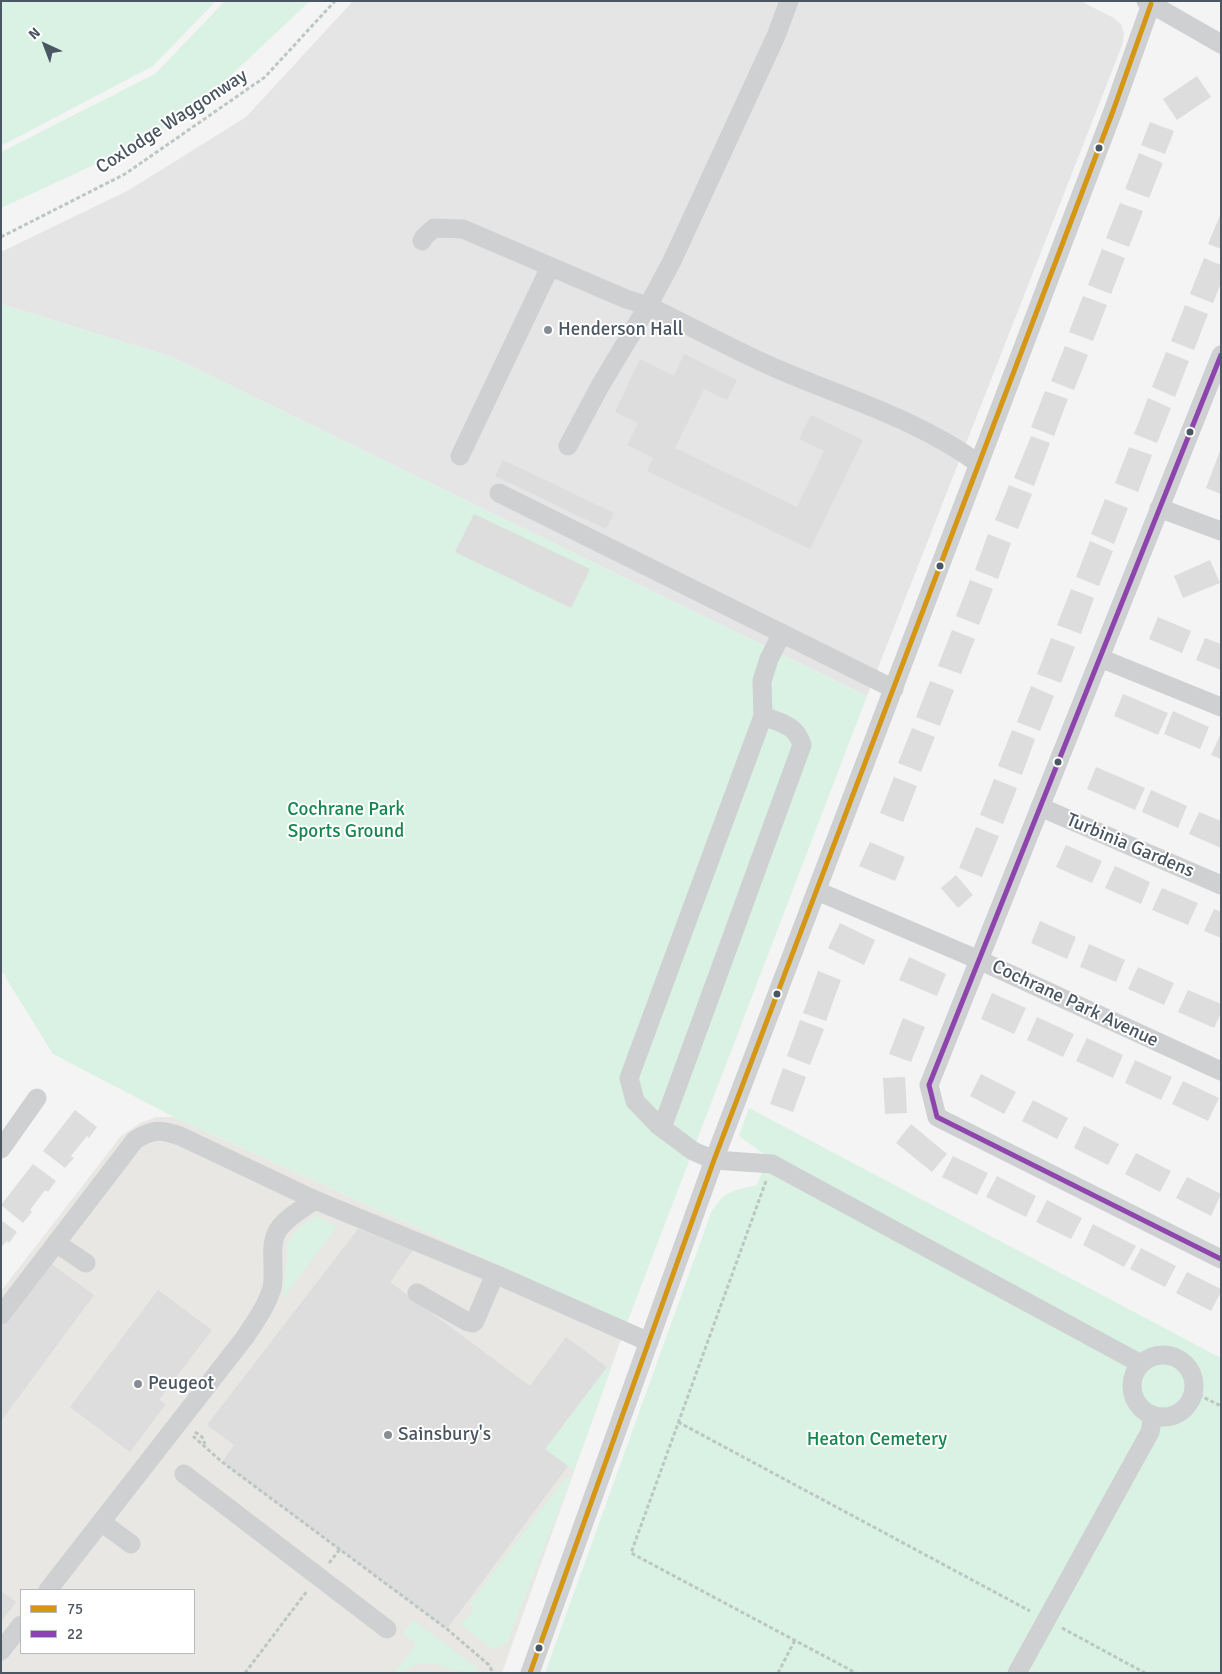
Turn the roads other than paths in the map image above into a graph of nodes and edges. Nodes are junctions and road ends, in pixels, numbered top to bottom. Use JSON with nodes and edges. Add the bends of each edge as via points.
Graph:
{"nodes":[{"id":1,"x":789,"y":1,"type":"edge"},
{"id":2,"x":1148,"y":3,"type":"edge"},
{"id":3,"x":1221,"y":44,"type":"edge"},
{"id":4,"x":422,"y":241,"type":"dead end"},
{"id":5,"x":550,"y":267,"type":"junction"},
{"id":6,"x":648,"y":306,"type":"junction"},
{"id":7,"x":1220,"y":360,"type":"edge"},
{"id":8,"x":568,"y":446,"type":"dead end"},
{"id":9,"x":460,"y":456,"type":"dead end"},
{"id":10,"x":979,"y":464,"type":"junction"},
{"id":11,"x":499,"y":493,"type":"dead end"},
{"id":12,"x":1159,"y":508,"type":"junction"},
{"id":13,"x":1221,"y":531,"type":"edge"},
{"id":14,"x":782,"y":633,"type":"junction"},
{"id":15,"x":1100,"y":658,"type":"junction"},
{"id":16,"x":894,"y":688,"type":"junction"},
{"id":17,"x":1221,"y":707,"type":"edge"},
{"id":18,"x":763,"y":716,"type":"junction"},
{"id":19,"x":1040,"y":807,"type":"junction"},
{"id":20,"x":1221,"y":885,"type":"edge"},
{"id":21,"x":817,"y":890,"type":"junction"},
{"id":22,"x":979,"y":960,"type":"junction"},
{"id":23,"x":1221,"y":1071,"type":"edge"},
{"id":24,"x":37,"y":1098,"type":"dead end"},
{"id":25,"x":662,"y":1128,"type":"junction"},
{"id":26,"x":3,"y":1139,"type":"edge"},
{"id":27,"x":714,"y":1160,"type":"junction"},
{"id":28,"x":315,"y":1200,"type":"junction"},
{"id":29,"x":56,"y":1243,"type":"junction"},
{"id":30,"x":1221,"y":1259,"type":"edge"},
{"id":31,"x":86,"y":1264,"type":"dead end"},
{"id":32,"x":495,"y":1274,"type":"junction"},
{"id":33,"x":418,"y":1293,"type":"dead end"},
{"id":34,"x":1,"y":1315,"type":"edge"},
{"id":35,"x":649,"y":1342,"type":"junction"},
{"id":36,"x":1141,"y":1364,"type":"junction"},
{"id":37,"x":1153,"y":1415,"type":"junction"},
{"id":38,"x":184,"y":1474,"type":"dead end"},
{"id":39,"x":102,"y":1522,"type":"junction"},
{"id":40,"x":131,"y":1543,"type":"dead end"},
{"id":41,"x":49,"y":1589,"type":"edge"},
{"id":42,"x":20,"y":1626,"type":"edge"},
{"id":43,"x":387,"y":1629,"type":"dead end"},
{"id":44,"x":1,"y":1652,"type":"edge"},
{"id":45,"x":530,"y":1673,"type":"edge"},
{"id":46,"x":1017,"y":1673,"type":"edge"}],
"edges":[{"from":1,"to":6,"type":"street","via":[[681,243]]},
{"from":2,"to":3,"type":"street"},
{"from":2,"to":10,"type":"street","via":[[1113,111]]},
{"from":4,"to":5,"type":"street","via":[[434,228],[462,229]]},
{"from":5,"to":6,"type":"street"},
{"from":5,"to":9,"type":"street"},
{"from":6,"to":8,"type":"street"},
{"from":6,"to":10,"type":"street","via":[[780,370],[902,420],[957,448]]},
{"from":7,"to":12,"type":"street"},
{"from":10,"to":16,"type":"street"},
{"from":11,"to":14,"type":"street"},
{"from":12,"to":13,"type":"street"},
{"from":12,"to":15,"type":"street"},
{"from":14,"to":16,"type":"street"},
{"from":14,"to":18,"type":"street","via":[[762,681]]},
{"from":15,"to":17,"type":"street"},
{"from":15,"to":19,"type":"street"},
{"from":16,"to":21,"type":"street"},
{"from":18,"to":25,"type":"street","via":[[629,1078],[635,1101]]},
{"from":18,"to":25,"type":"street","via":[[789,726],[799,734],[802,745]]},
{"from":19,"to":20,"type":"street","name":"Turbinia Gardens"},
{"from":19,"to":22,"type":"street"},
{"from":21,"to":22,"type":"street","name":"Cochrane Park Avenue"},
{"from":21,"to":27,"type":"street"},
{"from":22,"to":23,"type":"street","name":"Cochrane Park Avenue"},
{"from":22,"to":30,"type":"street","via":[[929,1085],[937,1117]]},
{"from":24,"to":26,"type":"street"},
{"from":25,"to":27,"type":"street","via":[[693,1152]]},
{"from":27,"to":35,"type":"street"},
{"from":27,"to":36,"type":"street","via":[[772,1164]]},
{"from":28,"to":29,"type":"street","via":[[180,1136],[164,1131],[149,1132],[135,1140]]},
{"from":28,"to":32,"type":"street"},
{"from":28,"to":39,"type":"street","via":[[278,1230],[273,1248],[272,1286],[266,1304],[246,1336]]},
{"from":29,"to":31,"type":"street"},
{"from":29,"to":34,"type":"street"},
{"from":32,"to":33,"type":"street","via":[[473,1322]]},
{"from":32,"to":35,"type":"street"},
{"from":35,"to":45,"type":"street"},
{"from":36,"to":37,"type":"street","via":[[1132,1382],[1133,1393],[1144,1410]]},
{"from":36,"to":37,"type":"street","via":[[1158,1355],[1177,1358],[1191,1372],[1194,1382],[1190,1401],[1183,1409],[1164,1417]]},
{"from":37,"to":46,"type":"street","via":[[1150,1432]]},
{"from":38,"to":43,"type":"street"},
{"from":39,"to":40,"type":"street"},
{"from":39,"to":41,"type":"street"},
{"from":42,"to":44,"type":"street"}]}
